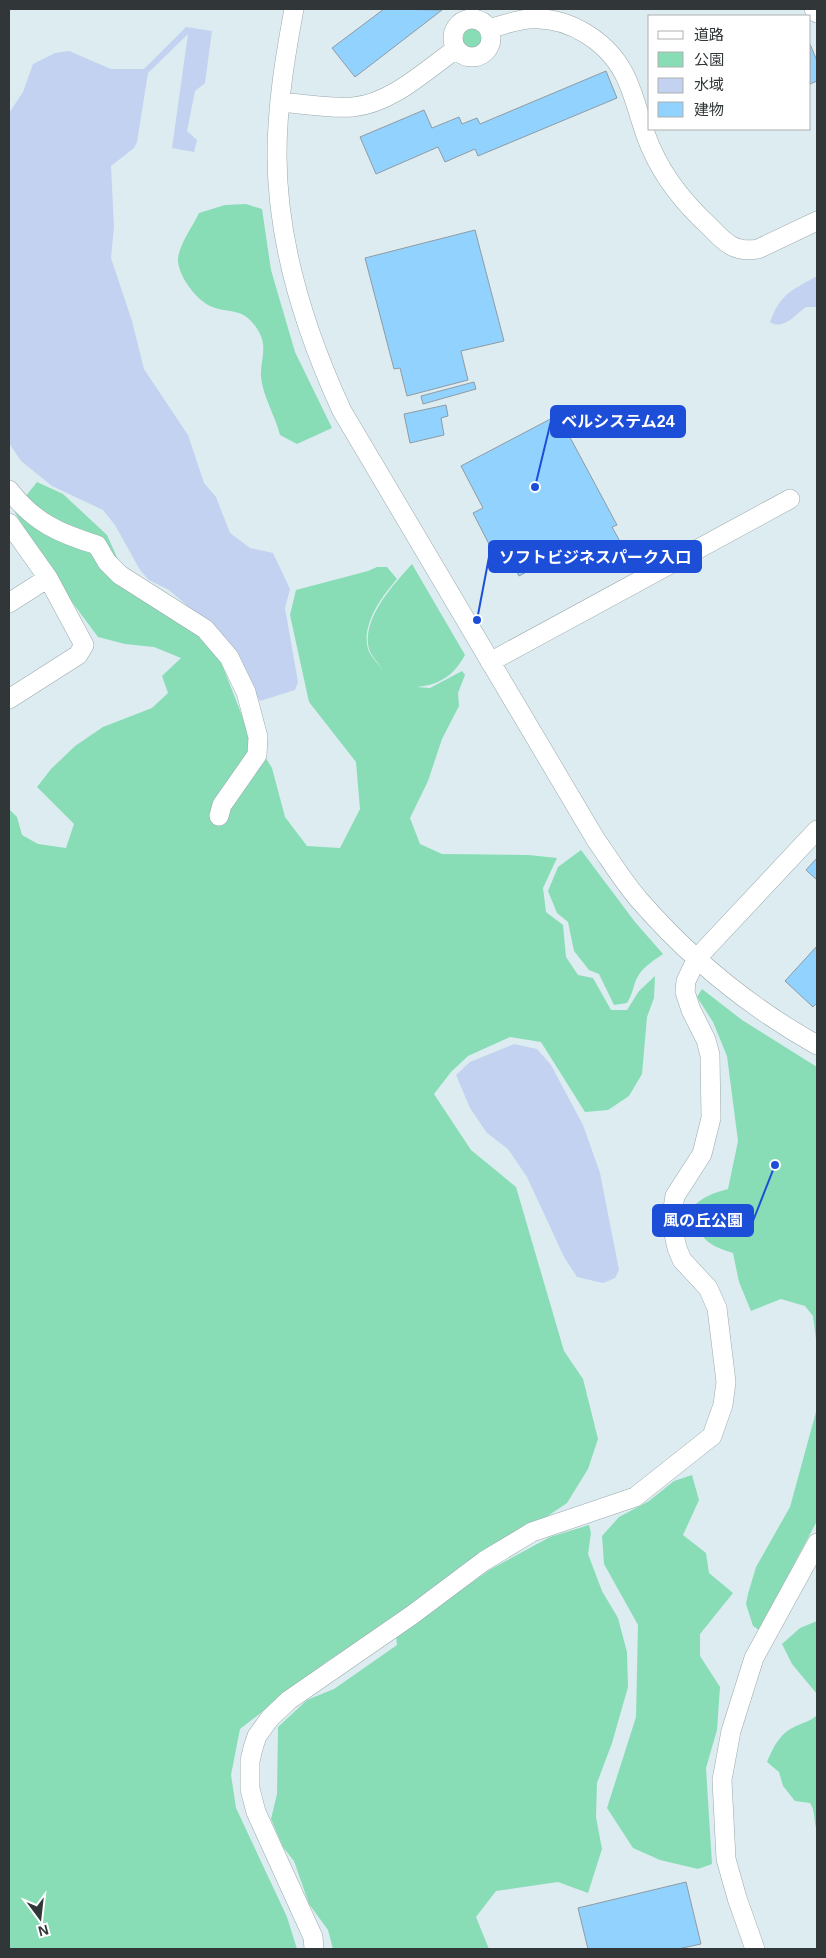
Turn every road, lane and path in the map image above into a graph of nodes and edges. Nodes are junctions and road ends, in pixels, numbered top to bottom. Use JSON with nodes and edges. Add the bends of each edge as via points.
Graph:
{"nodes":[{"id":1,"x":294,"y":9,"type":"edge"},
{"id":2,"x":814,"y":9,"type":"edge"},
{"id":3,"x":817,"y":13,"type":"edge"},
{"id":4,"x":489,"y":29,"type":"junction"},
{"id":5,"x":456,"y":49,"type":"junction"},
{"id":6,"x":280,"y":102,"type":"junction"},
{"id":7,"x":817,"y":221,"type":"edge"},
{"id":8,"x":9,"y":490,"type":"edge"},
{"id":9,"x":790,"y":499,"type":"dead end"},
{"id":10,"x":9,"y":523,"type":"edge"},
{"id":11,"x":48,"y":578,"type":"junction"},
{"id":12,"x":9,"y":603,"type":"edge"},
{"id":13,"x":490,"y":662,"type":"junction"},
{"id":14,"x":9,"y":699,"type":"edge"},
{"id":15,"x":219,"y":816,"type":"dead end"},
{"id":16,"x":817,"y":830,"type":"edge"},
{"id":17,"x":697,"y":958,"type":"junction"},
{"id":18,"x":817,"y":1045,"type":"edge"},
{"id":19,"x":817,"y":1543,"type":"edge"},
{"id":20,"x":314,"y":1949,"type":"edge"},
{"id":21,"x":755,"y":1949,"type":"edge"}],
"edges":[{"from":1,"to":6,"type":"street"},
{"from":2,"to":3,"type":"street"},
{"from":4,"to":5,"type":"street","via":[[491,42],[483,54],[468,58]]},
{"from":4,"to":5,"type":"street","via":[[475,20],[461,22],[453,35]]},
{"from":4,"to":7,"type":"street","via":[[529,19],[545,20],[578,28],[608,51],[626,77],[651,148],[668,179],[700,219],[733,248],[758,249]]},
{"from":5,"to":6,"type":"street","via":[[387,98],[370,104],[335,107]]},
{"from":6,"to":13,"type":"street","via":[[277,156],[283,219],[290,262],[312,341],[357,439]]},
{"from":8,"to":15,"type":"street","via":[[38,520],[60,533],[97,545],[120,575],[205,629],[229,657],[246,692],[258,737],[257,755],[222,805]]},
{"from":9,"to":13,"type":"street"},
{"from":10,"to":11,"type":"street"},
{"from":11,"to":12,"type":"street"},
{"from":11,"to":14,"type":"street","via":[[82,640],[83,648],[78,656]]},
{"from":13,"to":17,"type":"street","via":[[619,873],[640,901]]},
{"from":16,"to":17,"type":"street"},
{"from":17,"to":18,"type":"street","via":[[782,1026]]},
{"from":17,"to":20,"type":"street","via":[[686,981],[685,992],[710,1055],[711,1118],[702,1154],[675,1196],[671,1220],[682,1260],[708,1288],[717,1308],[726,1382],[723,1405],[712,1436],[634,1497],[532,1532],[484,1561],[289,1700],[270,1718],[253,1748],[250,1789],[256,1812],[313,1937]]},
{"from":19,"to":21,"type":"street","via":[[754,1658],[731,1731],[722,1780],[726,1860]]}]}
